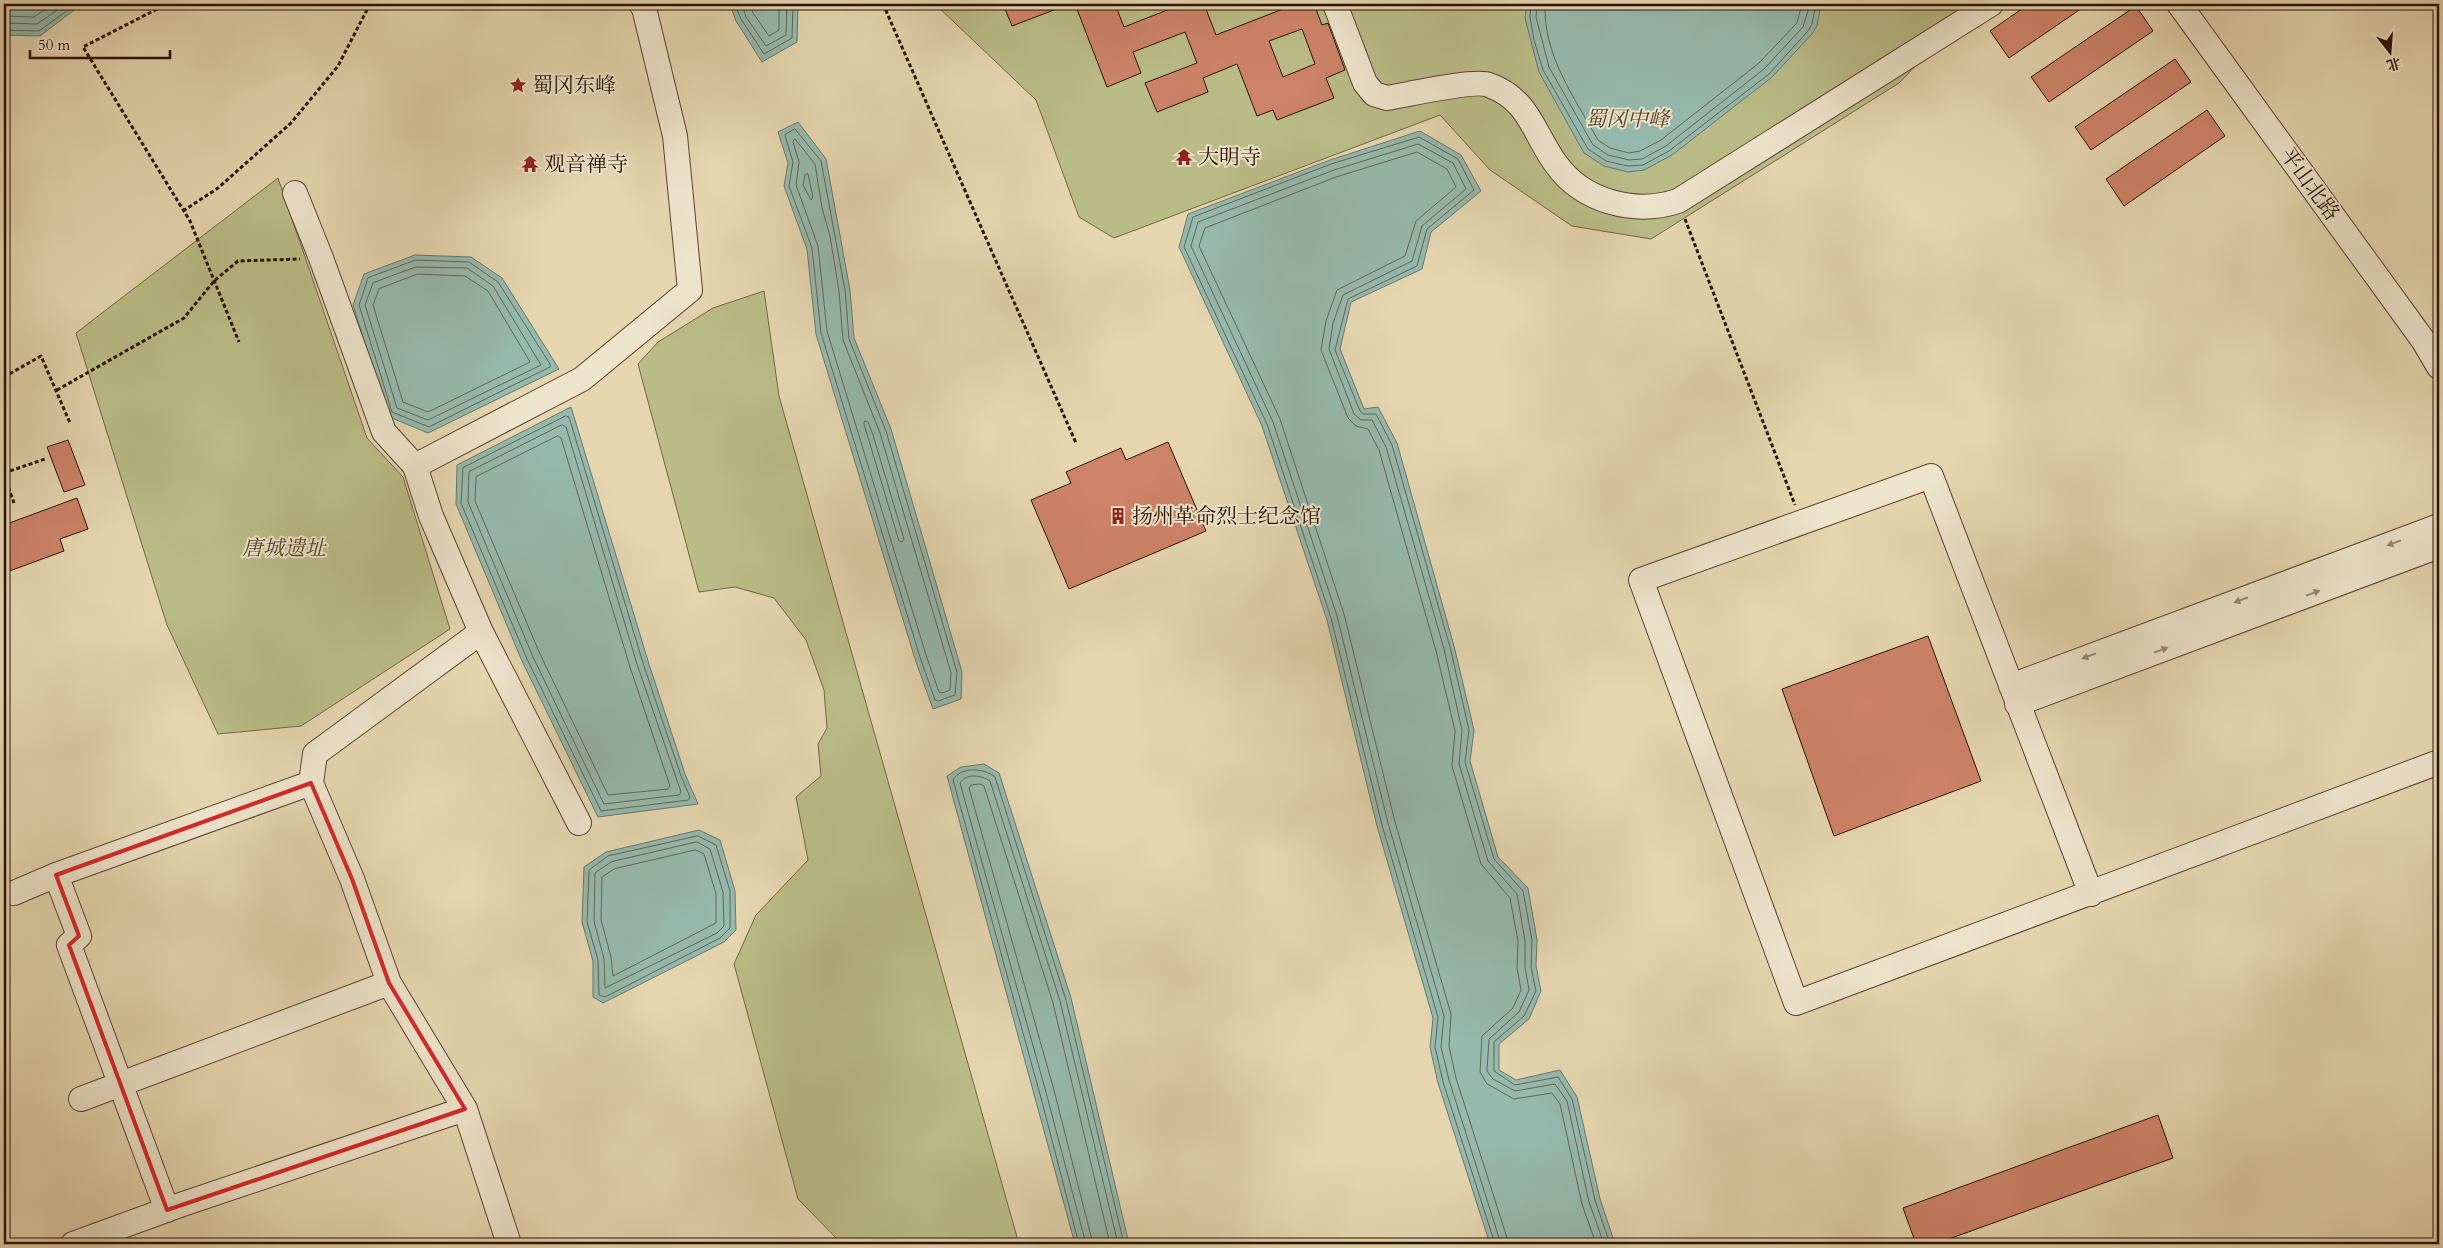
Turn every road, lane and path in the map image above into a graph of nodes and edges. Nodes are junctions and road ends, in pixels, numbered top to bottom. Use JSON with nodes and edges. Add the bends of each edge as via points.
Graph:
{"nodes":[{"id":1,"x":202,"y":4,"type":"edge"},
{"id":2,"x":370,"y":4,"type":"edge"},
{"id":3,"x":641,"y":4,"type":"edge"},
{"id":4,"x":883,"y":4,"type":"edge"},
{"id":5,"x":1335,"y":4,"type":"edge"},
{"id":6,"x":1991,"y":4,"type":"edge"},
{"id":7,"x":2179,"y":4,"type":"edge"},
{"id":8,"x":295,"y":193,"type":"dead end"},
{"id":9,"x":1678,"y":201,"type":"junction"},
{"id":10,"x":183,"y":210,"type":"junction"},
{"id":11,"x":321,"y":258,"type":"junction"},
{"id":12,"x":214,"y":281,"type":"junction"},
{"id":13,"x":239,"y":342,"type":"dead end"},
{"id":14,"x":2439,"y":367,"type":"edge"},
{"id":15,"x":4,"y":377,"type":"edge"},
{"id":16,"x":58,"y":390,"type":"junction"},
{"id":17,"x":70,"y":423,"type":"dead end"},
{"id":18,"x":1076,"y":443,"type":"dead end"},
{"id":19,"x":45,"y":459,"type":"dead end"},
{"id":20,"x":415,"y":466,"type":"junction"},
{"id":21,"x":4,"y":474,"type":"edge"},
{"id":22,"x":14,"y":503,"type":"dead end"},
{"id":23,"x":1802,"y":524,"type":"junction"},
{"id":24,"x":2439,"y":526,"type":"edge"},
{"id":25,"x":2439,"y":546,"type":"edge"},
{"id":26,"x":481,"y":632,"type":"junction"},
{"id":27,"x":2014,"y":694,"type":"junction"},
{"id":28,"x":2439,"y":762,"type":"edge"},
{"id":29,"x":311,"y":783,"type":"junction"},
{"id":30,"x":579,"y":823,"type":"dead end"},
{"id":31,"x":56,"y":875,"type":"junction"},
{"id":32,"x":14,"y":893,"type":"dead end"},
{"id":33,"x":2091,"y":894,"type":"junction"},
{"id":34,"x":389,"y":983,"type":"junction"},
{"id":35,"x":121,"y":1084,"type":"junction"},
{"id":36,"x":81,"y":1099,"type":"dead end"},
{"id":37,"x":465,"y":1109,"type":"junction"},
{"id":38,"x":167,"y":1210,"type":"junction"},
{"id":39,"x":74,"y":1244,"type":"edge"},
{"id":40,"x":509,"y":1244,"type":"edge"}],
"edges":[{"from":1,"to":10,"type":"path","via":[[160,7],[83,47]]},
{"from":2,"to":10,"type":"path","via":[[338,66],[292,123],[218,188]]},
{"from":3,"to":20,"type":"street","via":[[675,136],[690,290],[582,379]]},
{"from":4,"to":18,"type":"path"},
{"from":5,"to":9,"type":"street","via":[[1365,83],[1374,94],[1387,98],[1487,84],[1506,94],[1527,114],[1556,164],[1576,185],[1596,197],[1634,208],[1664,206]]},
{"from":6,"to":9,"type":"street"},
{"from":7,"to":14,"type":"street","name":"平山北路","via":[[2424,340]]},
{"from":8,"to":11,"type":"street"},
{"from":9,"to":23,"type":"path"},
{"from":10,"to":12,"type":"path"},
{"from":11,"to":12,"type":"path","via":[[238,262]]},
{"from":11,"to":20,"type":"street","via":[[384,432]]},
{"from":12,"to":13,"type":"path"},
{"from":12,"to":16,"type":"path","via":[[184,318]]},
{"from":15,"to":16,"type":"path","via":[[41,356]]},
{"from":16,"to":17,"type":"path"},
{"from":19,"to":21,"type":"path"},
{"from":20,"to":26,"type":"street","via":[[431,516]]},
{"from":21,"to":22,"type":"path"},
{"from":23,"to":27,"type":"street","via":[[1930,476]]},
{"from":23,"to":33,"type":"street","via":[[1641,580],[1796,1003]]},
{"from":24,"to":27,"type":"street","one_way":true},
{"from":27,"to":25,"type":"street","one_way":true},
{"from":26,"to":29,"type":"street","via":[[315,754]]},
{"from":26,"to":30,"type":"street"},
{"from":27,"to":33,"type":"street"},
{"from":28,"to":33,"type":"street"},
{"from":29,"to":31,"type":"street"},
{"from":29,"to":34,"type":"street","via":[[352,879]]},
{"from":31,"to":32,"type":"street"},
{"from":31,"to":35,"type":"street","via":[[79,936],[68,945]]},
{"from":34,"to":35,"type":"street"},
{"from":34,"to":37,"type":"street"},
{"from":35,"to":36,"type":"street"},
{"from":35,"to":38,"type":"street"},
{"from":37,"to":38,"type":"street"},
{"from":37,"to":40,"type":"street"},
{"from":38,"to":39,"type":"street"}]}
